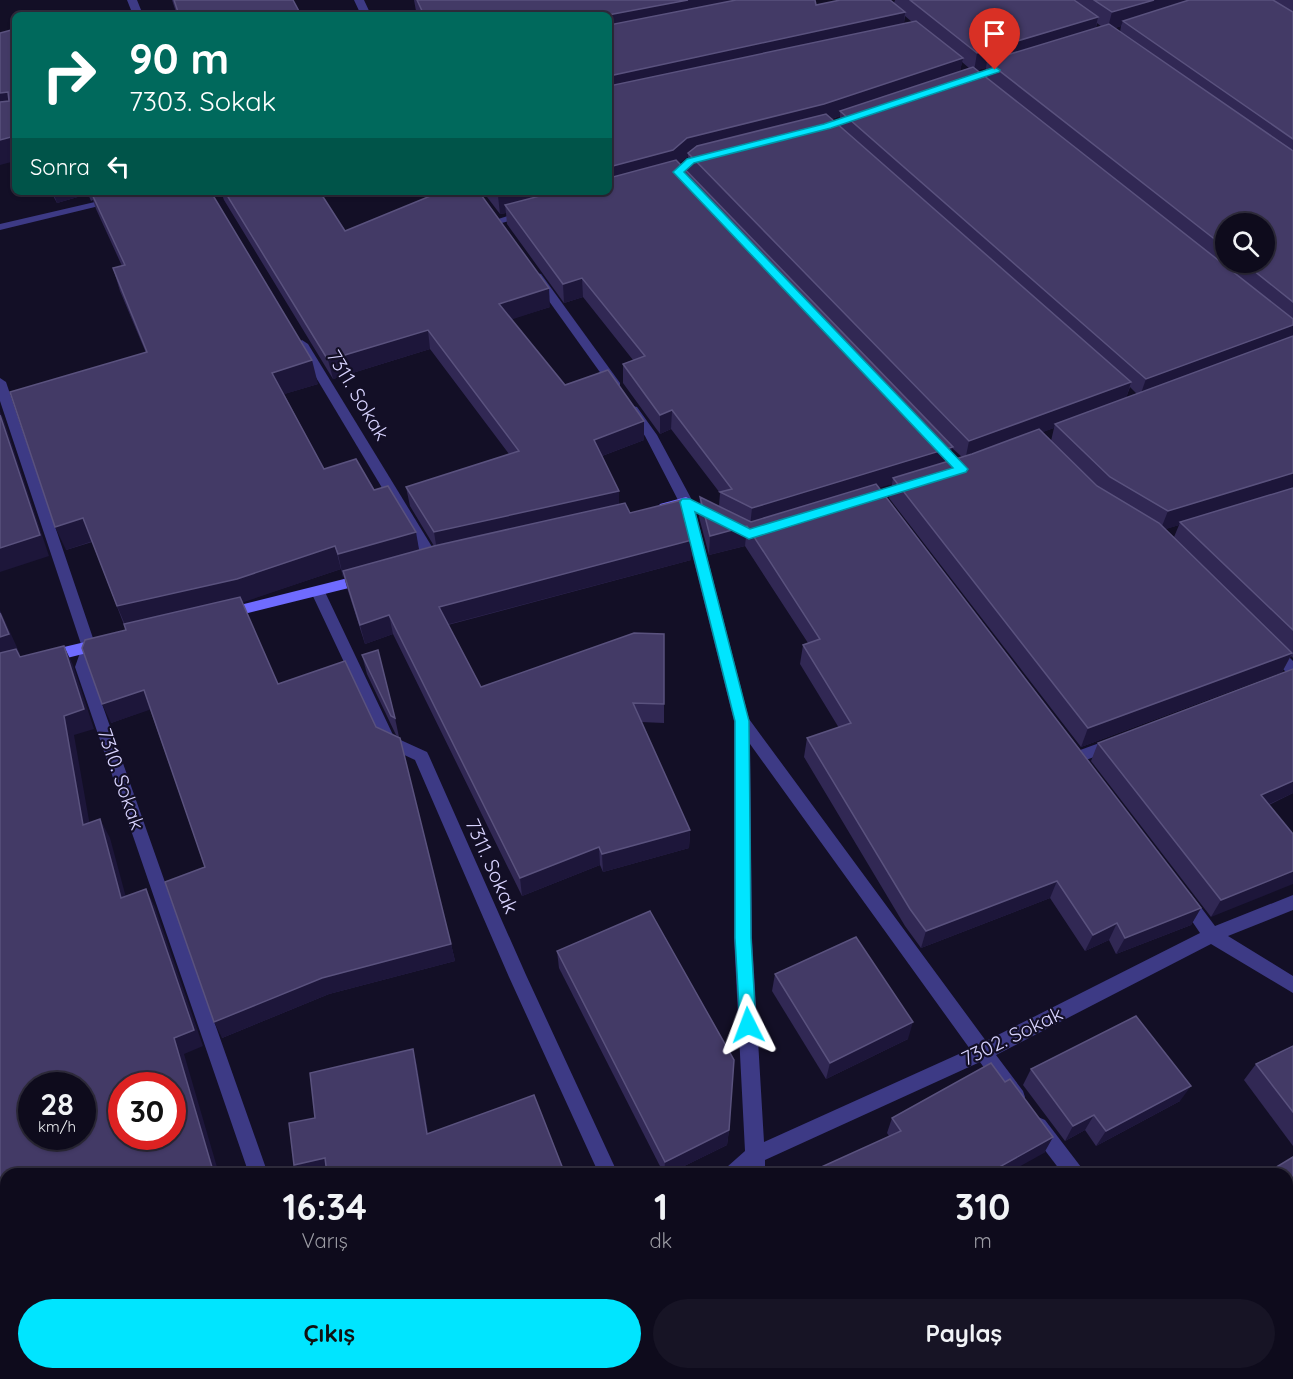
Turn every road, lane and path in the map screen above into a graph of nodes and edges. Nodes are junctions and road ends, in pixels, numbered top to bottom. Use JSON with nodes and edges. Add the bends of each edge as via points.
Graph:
{"nodes":[{"id":1,"x":139,"y":195,"type":"edge"},
{"id":2,"x":540,"y":210,"type":"edge"},
{"id":3,"x":498,"y":222,"type":"edge"},
{"id":4,"x":0,"y":227,"type":"edge"},
{"id":5,"x":532,"y":270,"type":"edge"},
{"id":6,"x":297,"y":334,"type":"edge"},
{"id":7,"x":0,"y":382,"type":"edge"},
{"id":8,"x":686,"y":502,"type":"junction"},
{"id":9,"x":651,"y":510,"type":"edge"},
{"id":10,"x":728,"y":524,"type":"edge"},
{"id":11,"x":432,"y":559,"type":"edge"},
{"id":12,"x":375,"y":576,"type":"edge"},
{"id":13,"x":318,"y":592,"type":"junction"},
{"id":14,"x":215,"y":616,"type":"edge"},
{"id":15,"x":1259,"y":637,"type":"edge"},
{"id":16,"x":112,"y":642,"type":"edge"},
{"id":17,"x":89,"y":647,"type":"junction"},
{"id":18,"x":33,"y":660,"type":"edge"},
{"id":19,"x":1289,"y":676,"type":"edge"},
{"id":20,"x":742,"y":721,"type":"junction"},
{"id":21,"x":1132,"y":737,"type":"edge"},
{"id":22,"x":1078,"y":757,"type":"edge"},
{"id":23,"x":1177,"y":888,"type":"edge"},
{"id":24,"x":1293,"y":902,"type":"edge"},
{"id":25,"x":1212,"y":935,"type":"junction"},
{"id":26,"x":1293,"y":985,"type":"edge"},
{"id":27,"x":983,"y":1052,"type":"junction"},
{"id":28,"x":755,"y":1165,"type":"edge"},
{"id":29,"x":257,"y":1168,"type":"edge"},
{"id":30,"x":606,"y":1168,"type":"edge"},
{"id":31,"x":1070,"y":1168,"type":"edge"}],
"edges":[{"from":1,"to":4,"type":"street"},
{"from":2,"to":3,"type":"street"},
{"from":5,"to":8,"type":"street","via":[[651,435]]},
{"from":6,"to":11,"type":"street","name":"7311. Sokak"},
{"from":7,"to":17,"type":"street","name":"7310. Sokak"},
{"from":8,"to":9,"type":"street"},
{"from":8,"to":10,"type":"street"},
{"from":8,"to":20,"type":"street"},
{"from":12,"to":13,"type":"street"},
{"from":13,"to":14,"type":"street"},
{"from":13,"to":30,"type":"street","name":"7311. Sokak","via":[[388,741],[421,756]]},
{"from":15,"to":19,"type":"street"},
{"from":16,"to":17,"type":"street"},
{"from":17,"to":18,"type":"street"},
{"from":17,"to":29,"type":"street","name":"7310. Sokak","via":[[82,667]]},
{"from":20,"to":27,"type":"street"},
{"from":20,"to":28,"type":"street","via":[[743,938]]},
{"from":21,"to":22,"type":"street"},
{"from":23,"to":25,"type":"street"},
{"from":24,"to":25,"type":"street","name":"7302. Sokak"},
{"from":25,"to":26,"type":"street"},
{"from":25,"to":27,"type":"street","name":"7302. Sokak"},
{"from":27,"to":28,"type":"street","name":"7302. Sokak"},
{"from":27,"to":31,"type":"street"}]}
